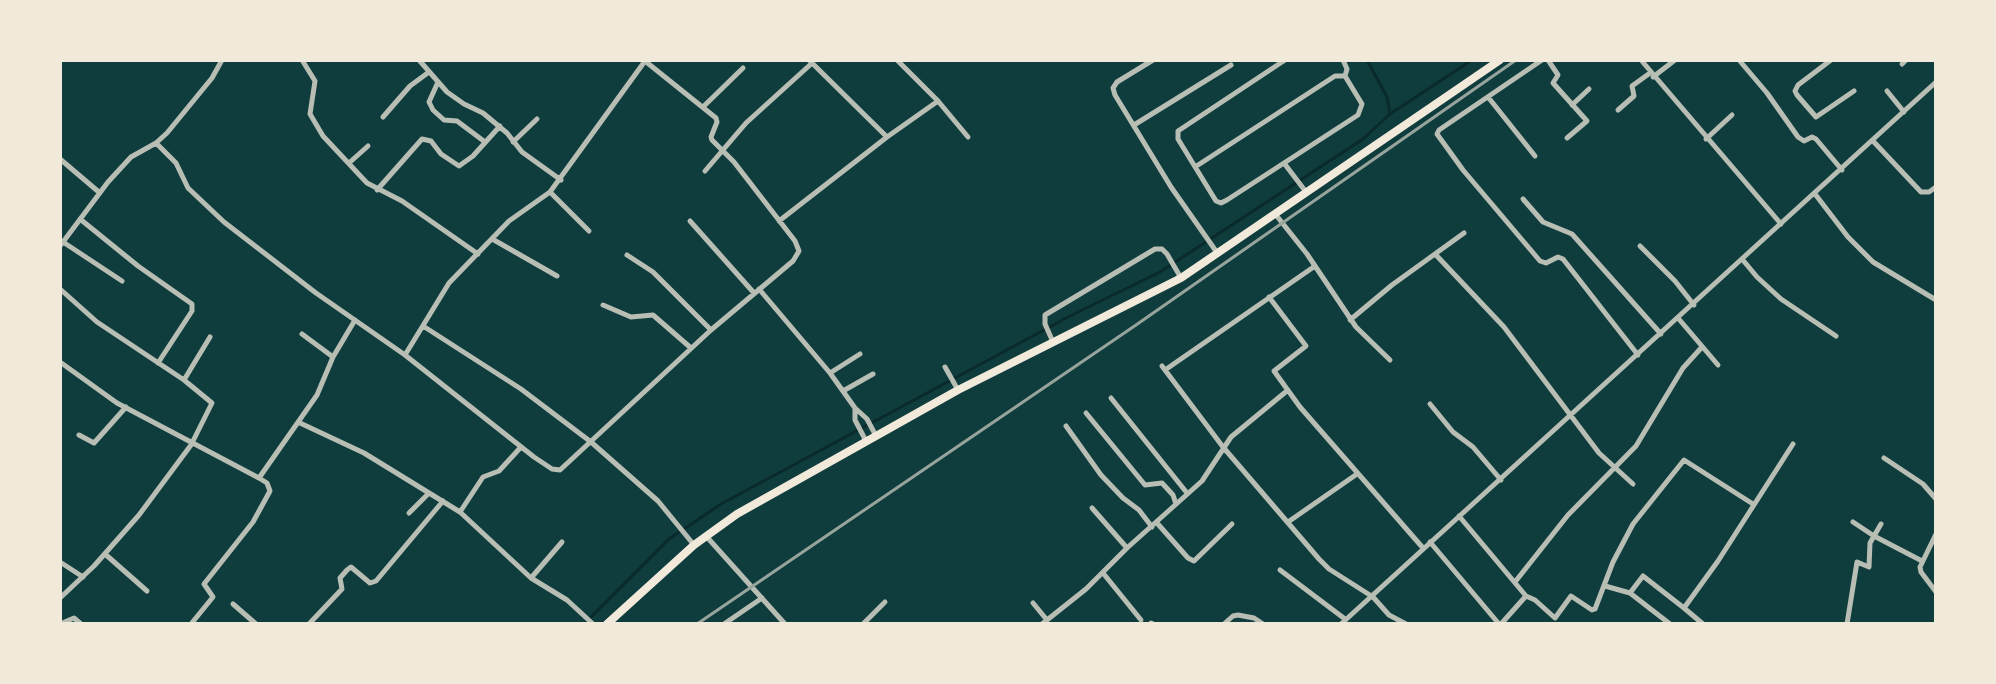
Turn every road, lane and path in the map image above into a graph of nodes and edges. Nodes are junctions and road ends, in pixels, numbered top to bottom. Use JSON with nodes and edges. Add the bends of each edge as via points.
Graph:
{"nodes":[{"id":1,"x":222,"y":60,"type":"edge"},
{"id":2,"x":302,"y":60,"type":"edge"},
{"id":3,"x":419,"y":60,"type":"edge"},
{"id":4,"x":646,"y":60,"type":"edge"},
{"id":5,"x":897,"y":60,"type":"edge"},
{"id":6,"x":1153,"y":60,"type":"edge"},
{"id":7,"x":1285,"y":60,"type":"edge"},
{"id":8,"x":1343,"y":60,"type":"edge"},
{"id":9,"x":1500,"y":60,"type":"edge"},
{"id":10,"x":1545,"y":60,"type":"edge"},
{"id":11,"x":1641,"y":60,"type":"edge"},
{"id":12,"x":1675,"y":60,"type":"edge"},
{"id":13,"x":1739,"y":60,"type":"edge"},
{"id":14,"x":1831,"y":60,"type":"edge"},
{"id":15,"x":810,"y":62,"type":"edge"},
{"id":16,"x":1487,"y":63,"type":"edge"},
{"id":17,"x":1231,"y":65,"type":"dead end"},
{"id":18,"x":743,"y":68,"type":"dead end"},
{"id":19,"x":429,"y":72,"type":"junction"},
{"id":20,"x":1651,"y":75,"type":"junction"},
{"id":21,"x":1345,"y":76,"type":"junction"},
{"id":22,"x":438,"y":82,"type":"junction"},
{"id":23,"x":1936,"y":82,"type":"edge"},
{"id":24,"x":1589,"y":89,"type":"dead end"},
{"id":25,"x":1854,"y":91,"type":"dead end"},
{"id":26,"x":1887,"y":91,"type":"dead end"},
{"id":27,"x":1488,"y":97,"type":"junction"},
{"id":28,"x":938,"y":101,"type":"junction"},
{"id":29,"x":1572,"y":105,"type":"junction"},
{"id":30,"x":704,"y":106,"type":"junction"},
{"id":31,"x":1618,"y":110,"type":"dead end"},
{"id":32,"x":1904,"y":112,"type":"junction"},
{"id":33,"x":1732,"y":115,"type":"dead end"},
{"id":34,"x":383,"y":117,"type":"dead end"},
{"id":35,"x":537,"y":119,"type":"dead end"},
{"id":36,"x":1134,"y":125,"type":"junction"},
{"id":37,"x":500,"y":126,"type":"junction"},
{"id":38,"x":887,"y":137,"type":"junction"},
{"id":39,"x":968,"y":137,"type":"dead end"},
{"id":40,"x":1567,"y":138,"type":"dead end"},
{"id":41,"x":1706,"y":139,"type":"junction"},
{"id":42,"x":1873,"y":141,"type":"junction"},
{"id":43,"x":485,"y":142,"type":"junction"},
{"id":44,"x":513,"y":142,"type":"junction"},
{"id":45,"x":156,"y":143,"type":"junction"},
{"id":46,"x":368,"y":146,"type":"dead end"},
{"id":47,"x":724,"y":150,"type":"junction"},
{"id":48,"x":1535,"y":156,"type":"dead end"},
{"id":49,"x":60,"y":159,"type":"edge"},
{"id":50,"x":349,"y":163,"type":"junction"},
{"id":51,"x":1284,"y":163,"type":"junction"},
{"id":52,"x":1195,"y":167,"type":"junction"},
{"id":53,"x":1842,"y":170,"type":"junction"},
{"id":54,"x":705,"y":171,"type":"dead end"},
{"id":55,"x":561,"y":180,"type":"junction"},
{"id":56,"x":1936,"y":187,"type":"edge"},
{"id":57,"x":1303,"y":188,"type":"junction"},
{"id":58,"x":377,"y":190,"type":"junction"},
{"id":59,"x":550,"y":192,"type":"junction"},
{"id":60,"x":100,"y":193,"type":"junction"},
{"id":61,"x":1815,"y":194,"type":"junction"},
{"id":62,"x":1523,"y":199,"type":"dead end"},
{"id":63,"x":1275,"y":214,"type":"junction"},
{"id":64,"x":80,"y":219,"type":"junction"},
{"id":65,"x":690,"y":221,"type":"dead end"},
{"id":66,"x":779,"y":221,"type":"junction"},
{"id":67,"x":1781,"y":224,"type":"junction"},
{"id":68,"x":589,"y":231,"type":"dead end"},
{"id":69,"x":1464,"y":233,"type":"dead end"},
{"id":70,"x":494,"y":240,"type":"junction"},
{"id":71,"x":62,"y":244,"type":"edge"},
{"id":72,"x":1640,"y":246,"type":"dead end"},
{"id":73,"x":1216,"y":250,"type":"junction"},
{"id":74,"x":478,"y":254,"type":"junction"},
{"id":75,"x":627,"y":255,"type":"dead end"},
{"id":76,"x":1436,"y":255,"type":"junction"},
{"id":77,"x":1742,"y":259,"type":"junction"},
{"id":78,"x":1315,"y":266,"type":"junction"},
{"id":79,"x":557,"y":276,"type":"dead end"},
{"id":80,"x":1181,"y":278,"type":"junction"},
{"id":81,"x":122,"y":281,"type":"dead end"},
{"id":82,"x":757,"y":291,"type":"junction"},
{"id":83,"x":61,"y":293,"type":"edge"},
{"id":84,"x":1269,"y":297,"type":"junction"},
{"id":85,"x":1935,"y":300,"type":"edge"},
{"id":86,"x":603,"y":305,"type":"dead end"},
{"id":87,"x":1694,"y":305,"type":"junction"},
{"id":88,"x":1678,"y":318,"type":"junction"},
{"id":89,"x":355,"y":320,"type":"junction"},
{"id":90,"x":1350,"y":320,"type":"junction"},
{"id":91,"x":423,"y":326,"type":"junction"},
{"id":92,"x":711,"y":330,"type":"junction"},
{"id":93,"x":302,"y":334,"type":"dead end"},
{"id":94,"x":1661,"y":334,"type":"junction"},
{"id":95,"x":1836,"y":336,"type":"dead end"},
{"id":96,"x":210,"y":337,"type":"dead end"},
{"id":97,"x":1054,"y":343,"type":"junction"},
{"id":98,"x":1702,"y":347,"type":"junction"},
{"id":99,"x":691,"y":348,"type":"junction"},
{"id":100,"x":860,"y":354,"type":"dead end"},
{"id":101,"x":405,"y":355,"type":"junction"},
{"id":102,"x":1638,"y":355,"type":"junction"},
{"id":103,"x":333,"y":357,"type":"junction"},
{"id":104,"x":1390,"y":360,"type":"dead end"},
{"id":105,"x":60,"y":362,"type":"edge"},
{"id":106,"x":158,"y":363,"type":"junction"},
{"id":107,"x":1718,"y":365,"type":"dead end"},
{"id":108,"x":947,"y":370,"type":"dead end"},
{"id":109,"x":830,"y":373,"type":"junction"},
{"id":110,"x":873,"y":374,"type":"dead end"},
{"id":111,"x":184,"y":380,"type":"junction"},
{"id":112,"x":956,"y":387,"type":"junction"},
{"id":113,"x":1288,"y":390,"type":"junction"},
{"id":114,"x":843,"y":391,"type":"junction"},
{"id":115,"x":1111,"y":398,"type":"dead end"},
{"id":116,"x":1430,"y":404,"type":"dead end"},
{"id":117,"x":126,"y":407,"type":"junction"},
{"id":118,"x":855,"y":408,"type":"junction"},
{"id":119,"x":1086,"y":413,"type":"dead end"},
{"id":120,"x":1571,"y":415,"type":"junction"},
{"id":121,"x":300,"y":423,"type":"junction"},
{"id":122,"x":1066,"y":426,"type":"dead end"},
{"id":123,"x":874,"y":432,"type":"junction"},
{"id":124,"x":79,"y":435,"type":"dead end"},
{"id":125,"x":864,"y":437,"type":"junction"},
{"id":126,"x":591,"y":442,"type":"junction"},
{"id":127,"x":1793,"y":444,"type":"dead end"},
{"id":128,"x":191,"y":445,"type":"junction"},
{"id":129,"x":521,"y":447,"type":"junction"},
{"id":130,"x":1223,"y":447,"type":"junction"},
{"id":131,"x":1884,"y":458,"type":"dead end"},
{"id":132,"x":1614,"y":466,"type":"junction"},
{"id":133,"x":1357,"y":474,"type":"junction"},
{"id":134,"x":259,"y":478,"type":"junction"},
{"id":135,"x":1501,"y":480,"type":"junction"},
{"id":136,"x":1633,"y":484,"type":"dead end"},
{"id":137,"x":429,"y":493,"type":"junction"},
{"id":138,"x":1187,"y":493,"type":"junction"},
{"id":139,"x":1936,"y":499,"type":"edge"},
{"id":140,"x":443,"y":501,"type":"junction"},
{"id":141,"x":1176,"y":504,"type":"junction"},
{"id":142,"x":1753,"y":504,"type":"junction"},
{"id":143,"x":1092,"y":508,"type":"dead end"},
{"id":144,"x":460,"y":512,"type":"junction"},
{"id":145,"x":409,"y":513,"type":"dead end"},
{"id":146,"x":1459,"y":516,"type":"junction"},
{"id":147,"x":1288,"y":522,"type":"junction"},
{"id":148,"x":1853,"y":522,"type":"dead end"},
{"id":149,"x":1232,"y":524,"type":"dead end"},
{"id":150,"x":1881,"y":524,"type":"dead end"},
{"id":151,"x":1154,"y":525,"type":"junction"},
{"id":152,"x":1936,"y":534,"type":"edge"},
{"id":153,"x":706,"y":536,"type":"junction"},
{"id":154,"x":1874,"y":536,"type":"junction"},
{"id":155,"x":562,"y":542,"type":"dead end"},
{"id":156,"x":1430,"y":542,"type":"junction"},
{"id":157,"x":694,"y":545,"type":"junction"},
{"id":158,"x":1127,"y":548,"type":"junction"},
{"id":159,"x":1423,"y":548,"type":"junction"},
{"id":160,"x":105,"y":554,"type":"junction"},
{"id":161,"x":1922,"y":561,"type":"junction"},
{"id":162,"x":60,"y":562,"type":"edge"},
{"id":163,"x":1280,"y":570,"type":"dead end"},
{"id":164,"x":1103,"y":573,"type":"junction"},
{"id":165,"x":83,"y":577,"type":"junction"},
{"id":166,"x":531,"y":578,"type":"junction"},
{"id":167,"x":1515,"y":582,"type":"junction"},
{"id":168,"x":1605,"y":586,"type":"junction"},
{"id":169,"x":147,"y":591,"type":"dead end"},
{"id":170,"x":1936,"y":592,"type":"edge"},
{"id":171,"x":1630,"y":593,"type":"junction"},
{"id":172,"x":1526,"y":596,"type":"junction"},
{"id":173,"x":1373,"y":597,"type":"junction"},
{"id":174,"x":60,"y":598,"type":"edge"},
{"id":175,"x":762,"y":598,"type":"junction"},
{"id":176,"x":885,"y":602,"type":"dead end"},
{"id":177,"x":1033,"y":603,"type":"dead end"},
{"id":178,"x":233,"y":604,"type":"dead end"},
{"id":179,"x":1684,"y":608,"type":"junction"},
{"id":180,"x":1141,"y":620,"type":"dead end"},
{"id":181,"x":1045,"y":622,"type":"edge"},
{"id":182,"x":1343,"y":622,"type":"edge"},
{"id":183,"x":60,"y":623,"type":"edge"},
{"id":184,"x":313,"y":623,"type":"edge"},
{"id":185,"x":81,"y":624,"type":"edge"},
{"id":186,"x":191,"y":624,"type":"edge"},
{"id":187,"x":256,"y":624,"type":"edge"},
{"id":188,"x":593,"y":624,"type":"edge"},
{"id":189,"x":607,"y":624,"type":"edge"},
{"id":190,"x":724,"y":624,"type":"edge"},
{"id":191,"x":785,"y":624,"type":"edge"},
{"id":192,"x":863,"y":624,"type":"edge"},
{"id":193,"x":1224,"y":624,"type":"edge"},
{"id":194,"x":1263,"y":624,"type":"edge"},
{"id":195,"x":1406,"y":624,"type":"edge"},
{"id":196,"x":1500,"y":624,"type":"edge"},
{"id":197,"x":1670,"y":624,"type":"edge"},
{"id":198,"x":1703,"y":624,"type":"edge"},
{"id":199,"x":1847,"y":624,"type":"edge"}],
"edges":[{"from":1,"to":45,"type":"street"},
{"from":2,"to":50,"type":"street","via":[[316,86],[313,122]]},
{"from":3,"to":19,"type":"street"},
{"from":4,"to":30,"type":"street"},
{"from":4,"to":55,"type":"street"},
{"from":5,"to":28,"type":"street"},
{"from":6,"to":36,"type":"street","via":[[1113,88]]},
{"from":7,"to":52,"type":"street","via":[[1178,131]]},
{"from":8,"to":21,"type":"street"},
{"from":9,"to":16,"type":"main road"},
{"from":10,"to":27,"type":"street"},
{"from":10,"to":29,"type":"street","via":[[1558,75],[1553,83]]},
{"from":11,"to":20,"type":"street"},
{"from":12,"to":20,"type":"street"},
{"from":13,"to":53,"type":"street","via":[[1798,137],[1816,139]]},
{"from":14,"to":25,"type":"street","via":[[1795,88],[1812,116]]},
{"from":15,"to":38,"type":"street"},
{"from":15,"to":47,"type":"street"},
{"from":16,"to":57,"type":"main road"},
{"from":17,"to":36,"type":"street"},
{"from":18,"to":30,"type":"street"},
{"from":19,"to":22,"type":"street"},
{"from":19,"to":34,"type":"street"},
{"from":20,"to":31,"type":"street","via":[[1632,86],[1634,96]]},
{"from":20,"to":41,"type":"street"},
{"from":21,"to":51,"type":"street","via":[[1361,111]]},
{"from":21,"to":52,"type":"street","via":[[1335,76]]},
{"from":22,"to":37,"type":"street"},
{"from":22,"to":43,"type":"street","via":[[429,102],[433,110]]},
{"from":23,"to":32,"type":"street"},
{"from":24,"to":29,"type":"street"},
{"from":26,"to":32,"type":"street"},
{"from":27,"to":48,"type":"street"},
{"from":27,"to":102,"type":"street","via":[[1437,134],[1540,261],[1563,259]]},
{"from":28,"to":38,"type":"street"},
{"from":28,"to":39,"type":"street"},
{"from":29,"to":40,"type":"street","via":[[1587,122]]},
{"from":30,"to":47,"type":"street","via":[[717,122],[711,137]]},
{"from":32,"to":42,"type":"street"},
{"from":33,"to":41,"type":"street"},
{"from":35,"to":44,"type":"street"},
{"from":36,"to":73,"type":"street"},
{"from":37,"to":43,"type":"street"},
{"from":37,"to":44,"type":"street"},
{"from":38,"to":66,"type":"street"},
{"from":41,"to":67,"type":"street"},
{"from":42,"to":53,"type":"street"},
{"from":42,"to":56,"type":"street","via":[[1921,192]]},
{"from":43,"to":58,"type":"street","via":[[459,166],[422,139]]},
{"from":44,"to":55,"type":"street"},
{"from":45,"to":60,"type":"street","via":[[131,157]]},
{"from":45,"to":89,"type":"street","via":[[176,163],[188,188],[224,222]]},
{"from":46,"to":50,"type":"street"},
{"from":47,"to":54,"type":"street"},
{"from":47,"to":66,"type":"street"},
{"from":49,"to":60,"type":"street"},
{"from":50,"to":58,"type":"street"},
{"from":51,"to":52,"type":"street","via":[[1221,203]]},
{"from":51,"to":57,"type":"street"},
{"from":53,"to":61,"type":"street"},
{"from":55,"to":59,"type":"street"},
{"from":57,"to":63,"type":"main road"},
{"from":58,"to":74,"type":"street","via":[[402,201]]},
{"from":59,"to":68,"type":"street"},
{"from":59,"to":70,"type":"street","via":[[524,208]]},
{"from":60,"to":64,"type":"street"},
{"from":61,"to":67,"type":"street"},
{"from":61,"to":85,"type":"street","via":[[1873,262]]},
{"from":62,"to":94,"type":"street","via":[[1540,220],[1572,234]]},
{"from":63,"to":73,"type":"main road"},
{"from":63,"to":78,"type":"street"},
{"from":64,"to":71,"type":"street"},
{"from":64,"to":106,"type":"street","via":[[192,304],[190,316]]},
{"from":65,"to":82,"type":"street"},
{"from":66,"to":82,"type":"street","via":[[799,251]]},
{"from":67,"to":77,"type":"street"},
{"from":69,"to":76,"type":"street"},
{"from":70,"to":74,"type":"street"},
{"from":70,"to":79,"type":"street"},
{"from":71,"to":81,"type":"street"},
{"from":72,"to":87,"type":"street"},
{"from":73,"to":80,"type":"main road"},
{"from":74,"to":91,"type":"street","via":[[449,283]]},
{"from":75,"to":92,"type":"street","via":[[653,272]]},
{"from":76,"to":90,"type":"street"},
{"from":76,"to":120,"type":"street","via":[[1504,327]]},
{"from":77,"to":87,"type":"street"},
{"from":77,"to":95,"type":"street","via":[[1781,299]]},
{"from":78,"to":84,"type":"street"},
{"from":78,"to":90,"type":"street"},
{"from":80,"to":97,"type":"main road"},
{"from":80,"to":97,"type":"street","via":[[1167,254],[1155,249],[1048,312],[1045,324]]},
{"from":82,"to":92,"type":"street"},
{"from":82,"to":109,"type":"street"},
{"from":83,"to":106,"type":"street"},
{"from":84,"to":113,"type":"street","via":[[1306,346],[1274,371]]},
{"from":84,"to":130,"type":"street","via":[[1164,368]]},
{"from":86,"to":99,"type":"street","via":[[631,317],[653,315]]},
{"from":87,"to":88,"type":"street"},
{"from":88,"to":94,"type":"street"},
{"from":88,"to":98,"type":"street"},
{"from":89,"to":101,"type":"street"},
{"from":89,"to":103,"type":"street"},
{"from":90,"to":104,"type":"street"},
{"from":91,"to":101,"type":"street"},
{"from":91,"to":126,"type":"street","via":[[510,381]]},
{"from":92,"to":99,"type":"street"},
{"from":93,"to":103,"type":"street"},
{"from":94,"to":102,"type":"street"},
{"from":96,"to":111,"type":"street"},
{"from":97,"to":112,"type":"main road"},
{"from":98,"to":107,"type":"street"},
{"from":98,"to":132,"type":"street","via":[[1683,368],[1636,446]]},
{"from":99,"to":126,"type":"street"},
{"from":100,"to":109,"type":"street"},
{"from":101,"to":129,"type":"street"},
{"from":102,"to":120,"type":"street"},
{"from":103,"to":121,"type":"street"},
{"from":105,"to":117,"type":"street"},
{"from":106,"to":111,"type":"street"},
{"from":108,"to":112,"type":"street"},
{"from":109,"to":114,"type":"street"},
{"from":110,"to":114,"type":"street"},
{"from":111,"to":128,"type":"street","via":[[212,403]]},
{"from":112,"to":123,"type":"main road"},
{"from":113,"to":130,"type":"street"},
{"from":113,"to":133,"type":"street"},
{"from":114,"to":118,"type":"street"},
{"from":115,"to":138,"type":"street"},
{"from":116,"to":135,"type":"street"},
{"from":117,"to":124,"type":"street","via":[[94,443]]},
{"from":117,"to":128,"type":"street"},
{"from":118,"to":123,"type":"street"},
{"from":118,"to":125,"type":"street"},
{"from":119,"to":141,"type":"street","via":[[1145,485],[1162,483]]},
{"from":120,"to":132,"type":"street"},
{"from":120,"to":135,"type":"street"},
{"from":121,"to":134,"type":"street"},
{"from":121,"to":137,"type":"street","via":[[364,453]]},
{"from":122,"to":151,"type":"street","via":[[1106,482]]},
{"from":123,"to":125,"type":"main road"},
{"from":125,"to":153,"type":"main road"},
{"from":126,"to":129,"type":"street","via":[[560,470]]},
{"from":126,"to":157,"type":"street","via":[[658,501]]},
{"from":127,"to":142,"type":"street"},
{"from":128,"to":134,"type":"street"},
{"from":128,"to":160,"type":"street"},
{"from":129,"to":144,"type":"street","via":[[499,471],[483,477]]},
{"from":130,"to":138,"type":"street","via":[[1214,465]]},
{"from":130,"to":147,"type":"street"},
{"from":131,"to":139,"type":"street"},
{"from":132,"to":136,"type":"street"},
{"from":132,"to":167,"type":"street"},
{"from":133,"to":147,"type":"street"},
{"from":133,"to":159,"type":"street"},
{"from":134,"to":186,"type":"street","via":[[270,491],[253,522],[204,584],[213,597]]},
{"from":135,"to":146,"type":"street"},
{"from":137,"to":140,"type":"street"},
{"from":137,"to":145,"type":"street"},
{"from":138,"to":141,"type":"street"},
{"from":140,"to":144,"type":"street"},
{"from":140,"to":184,"type":"street","via":[[376,581],[370,583],[351,567],[340,578],[342,589]]},
{"from":141,"to":151,"type":"street"},
{"from":142,"to":168,"type":"street","via":[[1684,460],[1633,524]]},
{"from":142,"to":179,"type":"street"},
{"from":143,"to":158,"type":"street"},
{"from":144,"to":166,"type":"street"},
{"from":146,"to":156,"type":"street"},
{"from":146,"to":167,"type":"street"},
{"from":147,"to":173,"type":"street","via":[[1329,569]]},
{"from":148,"to":154,"type":"street"},
{"from":149,"to":151,"type":"street","via":[[1194,561]]},
{"from":150,"to":154,"type":"street"},
{"from":151,"to":158,"type":"street"},
{"from":152,"to":161,"type":"street"},
{"from":153,"to":157,"type":"main road"},
{"from":153,"to":175,"type":"street"},
{"from":154,"to":161,"type":"street"},
{"from":154,"to":199,"type":"street","via":[[1869,567],[1857,562]]},
{"from":155,"to":166,"type":"street"},
{"from":156,"to":159,"type":"street"},
{"from":156,"to":196,"type":"street"},
{"from":157,"to":189,"type":"main road"},
{"from":158,"to":164,"type":"street"},
{"from":159,"to":173,"type":"street"},
{"from":160,"to":165,"type":"street"},
{"from":160,"to":169,"type":"street"},
{"from":161,"to":170,"type":"street","via":[[1921,572]]},
{"from":162,"to":165,"type":"street"},
{"from":163,"to":182,"type":"street"},
{"from":164,"to":180,"type":"street"},
{"from":164,"to":181,"type":"street"},
{"from":165,"to":174,"type":"street"},
{"from":166,"to":188,"type":"street"},
{"from":167,"to":172,"type":"street"},
{"from":168,"to":171,"type":"street"},
{"from":168,"to":172,"type":"street","via":[[1595,609],[1571,596],[1555,618]]},
{"from":171,"to":179,"type":"street","via":[[1643,576]]},
{"from":171,"to":197,"type":"street"},
{"from":172,"to":196,"type":"street"},
{"from":173,"to":182,"type":"street"},
{"from":173,"to":195,"type":"street"},
{"from":175,"to":190,"type":"street"},
{"from":175,"to":191,"type":"street"},
{"from":176,"to":192,"type":"street"},
{"from":177,"to":181,"type":"street"},
{"from":178,"to":187,"type":"street"},
{"from":179,"to":198,"type":"street"},
{"from":183,"to":185,"type":"street","via":[[74,618]]},
{"from":193,"to":194,"type":"street","via":[[1238,615]]}]}
